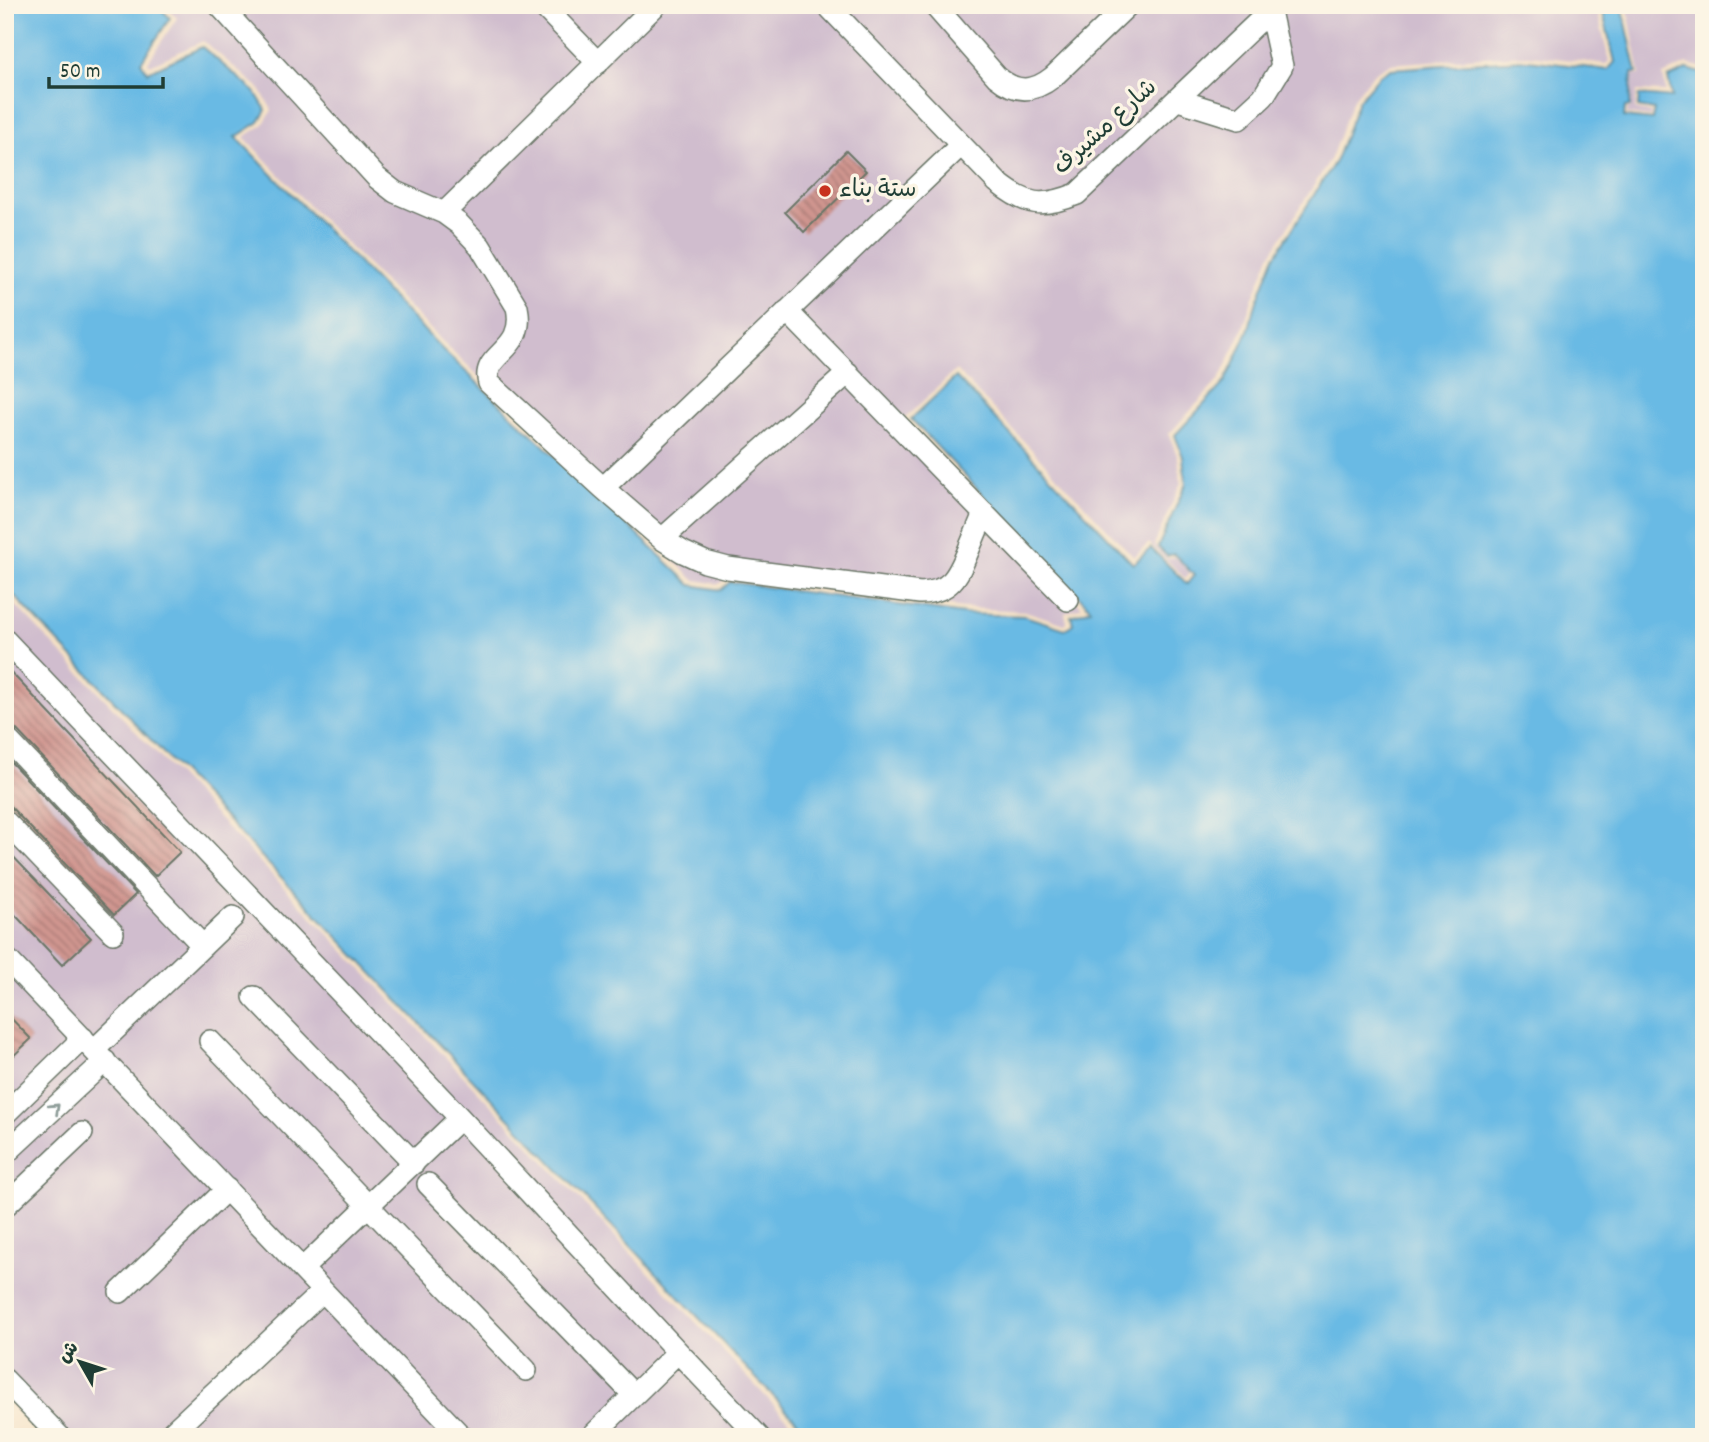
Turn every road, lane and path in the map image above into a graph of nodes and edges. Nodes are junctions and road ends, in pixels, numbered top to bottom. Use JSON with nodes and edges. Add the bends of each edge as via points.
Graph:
{"nodes":[{"id":1,"x":219,"y":5,"type":"edge"},
{"id":2,"x":542,"y":5,"type":"edge"},
{"id":3,"x":656,"y":5,"type":"edge"},
{"id":4,"x":827,"y":5,"type":"edge"},
{"id":5,"x":1128,"y":5,"type":"edge"},
{"id":6,"x":935,"y":6,"type":"edge"},
{"id":7,"x":1273,"y":8,"type":"edge"},
{"id":8,"x":598,"y":62,"type":"junction"},
{"id":9,"x":1178,"y":100,"type":"junction"},
{"id":10,"x":961,"y":145,"type":"junction"},
{"id":11,"x":444,"y":213,"type":"junction"},
{"id":12,"x":788,"y":311,"type":"junction"},
{"id":13,"x":848,"y":373,"type":"junction"},
{"id":14,"x":603,"y":488,"type":"junction"},
{"id":15,"x":984,"y":513,"type":"junction"},
{"id":16,"x":662,"y":539,"type":"junction"},
{"id":17,"x":1068,"y":600,"type":"dead end"},
{"id":18,"x":5,"y":640,"type":"edge"},
{"id":19,"x":5,"y":737,"type":"edge"},
{"id":20,"x":5,"y":821,"type":"edge"},
{"id":21,"x":233,"y":917,"type":"dead end"},
{"id":22,"x":113,"y":933,"type":"dead end"},
{"id":23,"x":203,"y":946,"type":"junction"},
{"id":24,"x":8,"y":965,"type":"edge"},
{"id":25,"x":254,"y":998,"type":"dead end"},
{"id":26,"x":210,"y":1041,"type":"dead end"},
{"id":27,"x":94,"y":1050,"type":"junction"},
{"id":28,"x":5,"y":1114,"type":"edge"},
{"id":29,"x":460,"y":1118,"type":"junction"},
{"id":30,"x":82,"y":1133,"type":"dead end"},
{"id":31,"x":5,"y":1154,"type":"edge"},
{"id":32,"x":414,"y":1163,"type":"junction"},
{"id":33,"x":428,"y":1184,"type":"dead end"},
{"id":34,"x":227,"y":1189,"type":"junction"},
{"id":35,"x":5,"y":1206,"type":"edge"},
{"id":36,"x":368,"y":1206,"type":"junction"},
{"id":37,"x":302,"y":1269,"type":"junction"},
{"id":38,"x":323,"y":1291,"type":"junction"},
{"id":39,"x":120,"y":1292,"type":"dead end"},
{"id":40,"x":678,"y":1352,"type":"junction"},
{"id":41,"x":526,"y":1370,"type":"dead end"},
{"id":42,"x":5,"y":1380,"type":"edge"},
{"id":43,"x":634,"y":1395,"type":"junction"},
{"id":44,"x":60,"y":1437,"type":"edge"},
{"id":45,"x":167,"y":1437,"type":"edge"},
{"id":46,"x":462,"y":1437,"type":"edge"},
{"id":47,"x":592,"y":1437,"type":"edge"},
{"id":48,"x":759,"y":1437,"type":"edge"}],
"edges":[{"from":1,"to":11,"type":"street","via":[[377,178],[405,197]]},
{"from":2,"to":8,"type":"street"},
{"from":3,"to":8,"type":"street"},
{"from":4,"to":10,"type":"street","name":"شارع مشيرف"},
{"from":5,"to":6,"type":"street","via":[[1053,77],[1031,89],[1006,85]]},
{"from":7,"to":9,"type":"street","name":"شارع مشيرف"},
{"from":7,"to":9,"type":"street","via":[[1282,66],[1263,97],[1239,119]]},
{"from":8,"to":11,"type":"street"},
{"from":9,"to":10,"type":"street","name":"شارع مشيرف","via":[[1077,194],[1057,202],[1035,203],[1014,196]]},
{"from":10,"to":12,"type":"street"},
{"from":11,"to":14,"type":"street","via":[[480,246],[517,307],[516,335],[488,369],[489,383]]},
{"from":12,"to":13,"type":"street"},
{"from":12,"to":14,"type":"street"},
{"from":13,"to":15,"type":"street"},
{"from":13,"to":16,"type":"street"},
{"from":14,"to":16,"type":"street"},
{"from":15,"to":16,"type":"street","via":[[960,570],[933,593],[727,568],[682,552]]},
{"from":15,"to":17,"type":"street"},
{"from":18,"to":29,"type":"street"},
{"from":19,"to":23,"type":"street"},
{"from":20,"to":22,"type":"street"},
{"from":21,"to":23,"type":"street"},
{"from":23,"to":27,"type":"street"},
{"from":24,"to":27,"type":"street"},
{"from":25,"to":32,"type":"street"},
{"from":26,"to":36,"type":"street"},
{"from":27,"to":28,"type":"street"},
{"from":31,"to":27,"type":"street","one_way":true},
{"from":27,"to":34,"type":"street"},
{"from":29,"to":32,"type":"street"},
{"from":29,"to":40,"type":"street"},
{"from":30,"to":35,"type":"street"},
{"from":32,"to":36,"type":"street"},
{"from":33,"to":43,"type":"street"},
{"from":34,"to":37,"type":"street"},
{"from":34,"to":39,"type":"street"},
{"from":36,"to":37,"type":"street"},
{"from":36,"to":41,"type":"street"},
{"from":37,"to":38,"type":"street"},
{"from":38,"to":45,"type":"street"},
{"from":38,"to":46,"type":"street"},
{"from":40,"to":43,"type":"street"},
{"from":40,"to":48,"type":"street"},
{"from":42,"to":44,"type":"street"},
{"from":43,"to":47,"type":"street"}]}
